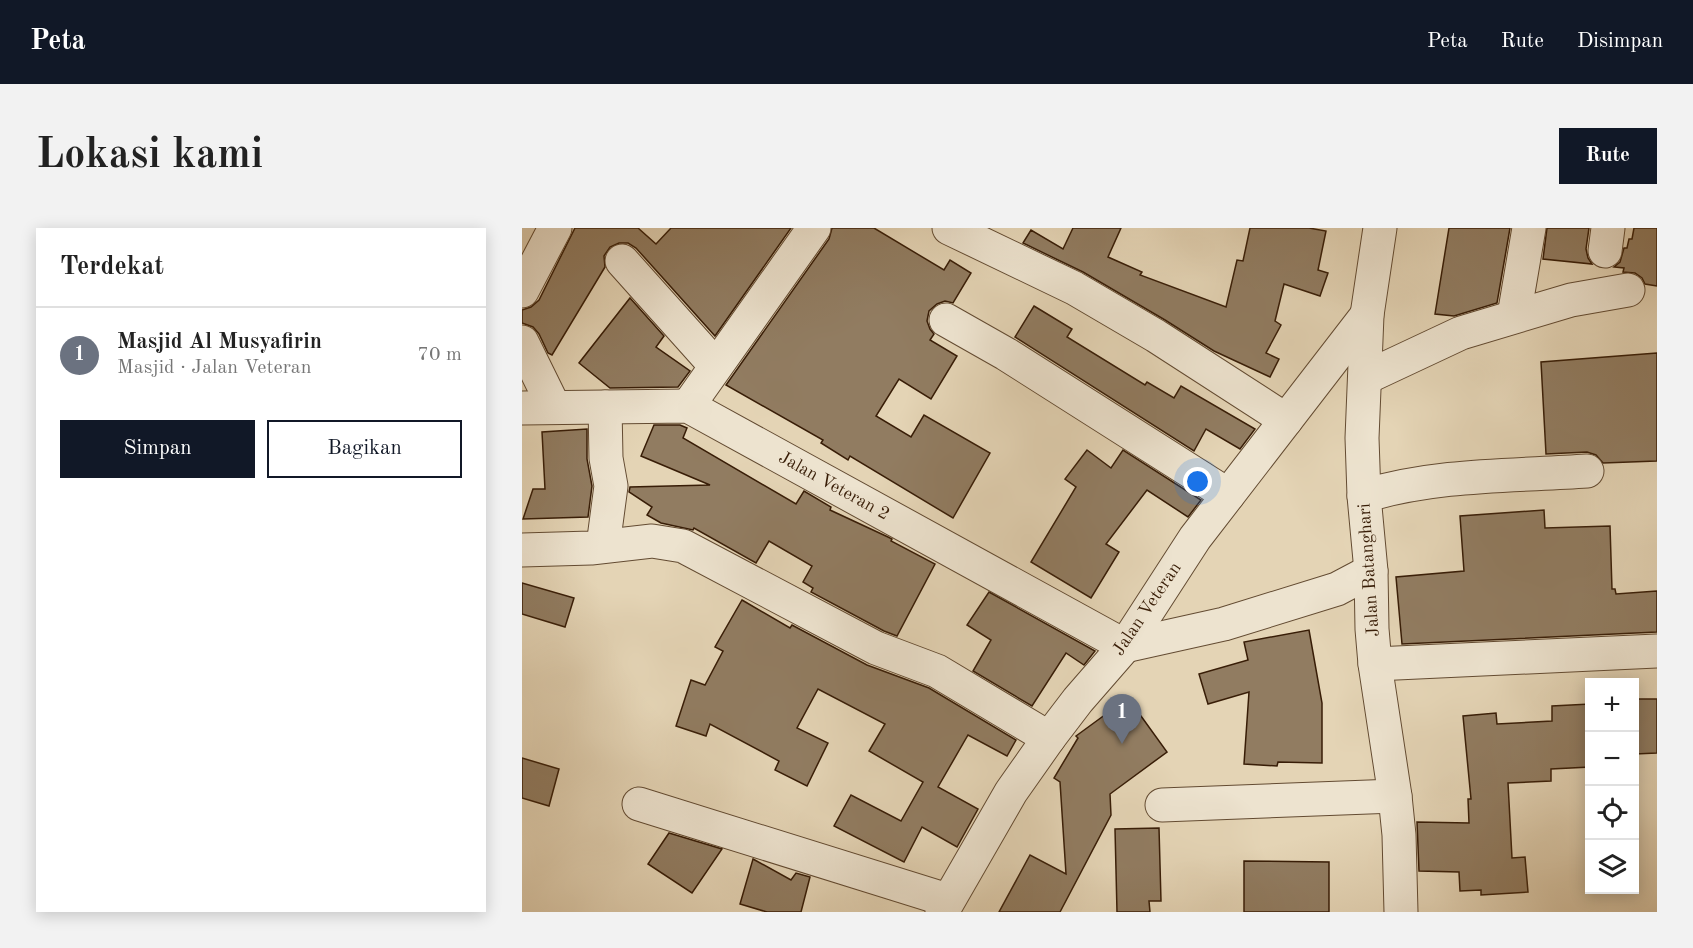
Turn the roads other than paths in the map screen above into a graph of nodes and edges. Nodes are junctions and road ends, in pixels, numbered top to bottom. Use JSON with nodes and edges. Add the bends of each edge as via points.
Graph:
{"nodes":[{"id":1,"x":555,"y":228,"type":"edge"},
{"id":2,"x":814,"y":228,"type":"edge"},
{"id":3,"x":950,"y":228,"type":"edge"},
{"id":4,"x":1380,"y":228,"type":"edge"},
{"id":5,"x":1529,"y":228,"type":"edge"},
{"id":6,"x":622,"y":261,"type":"dead end"},
{"id":7,"x":1628,"y":290,"type":"dead end"},
{"id":8,"x":522,"y":291,"type":"edge"},
{"id":9,"x":1367,"y":315,"type":"junction"},
{"id":10,"x":1514,"y":316,"type":"junction"},
{"id":11,"x":946,"y":320,"type":"dead end"},
{"id":12,"x":522,"y":342,"type":"edge"},
{"id":13,"x":715,"y":365,"type":"junction"},
{"id":14,"x":1365,"y":378,"type":"junction"},
{"id":15,"x":688,"y":406,"type":"junction"},
{"id":16,"x":538,"y":407,"type":"edge"},
{"id":17,"x":604,"y":407,"type":"junction"},
{"id":18,"x":1286,"y":420,"type":"junction"},
{"id":19,"x":1587,"y":471,"type":"dead end"},
{"id":20,"x":1228,"y":495,"type":"junction"},
{"id":21,"x":1364,"y":496,"type":"junction"},
{"id":22,"x":603,"y":546,"type":"junction"},
{"id":23,"x":522,"y":550,"type":"edge"},
{"id":24,"x":1371,"y":571,"type":"junction"},
{"id":25,"x":1125,"y":646,"type":"junction"},
{"id":26,"x":1657,"y":651,"type":"edge"},
{"id":27,"x":1375,"y":664,"type":"junction"},
{"id":28,"x":1049,"y":738,"type":"junction"},
{"id":29,"x":1395,"y":796,"type":"junction"},
{"id":30,"x":639,"y":804,"type":"dead end"},
{"id":31,"x":1162,"y":805,"type":"dead end"},
{"id":32,"x":945,"y":906,"type":"edge"},
{"id":33,"x":1401,"y":912,"type":"edge"}],
"edges":[{"from":1,"to":8,"type":"street"},
{"from":2,"to":13,"type":"street"},
{"from":3,"to":18,"type":"street","via":[[1074,288]]},
{"from":4,"to":9,"type":"street","name":"Jalan Batanghari"},
{"from":5,"to":10,"type":"street"},
{"from":6,"to":13,"type":"street"},
{"from":7,"to":10,"type":"street"},
{"from":9,"to":14,"type":"street","name":"Jalan Batanghari"},
{"from":9,"to":18,"type":"street","name":"Jalan Veteran"},
{"from":10,"to":14,"type":"street","via":[[1461,333]]},
{"from":11,"to":20,"type":"street"},
{"from":12,"to":16,"type":"street"},
{"from":13,"to":15,"type":"street"},
{"from":14,"to":21,"type":"street","name":"Jalan Batanghari"},
{"from":15,"to":17,"type":"street","name":"Jalan Veteran 2"},
{"from":15,"to":25,"type":"street","name":"Jalan Veteran 2"},
{"from":16,"to":17,"type":"street","name":"Jalan Veteran 2"},
{"from":17,"to":22,"type":"street","via":[[611,486]]},
{"from":18,"to":20,"type":"street","name":"Jalan Veteran"},
{"from":19,"to":21,"type":"street","via":[[1445,479]]},
{"from":20,"to":25,"type":"street","name":"Jalan Veteran","via":[[1195,538]]},
{"from":21,"to":24,"type":"street","name":"Jalan Batanghari"},
{"from":22,"to":23,"type":"street"},
{"from":22,"to":28,"type":"street","via":[[652,541],[683,546],[876,648],[937,671]]},
{"from":24,"to":25,"type":"street","via":[[1337,589],[1224,624]]},
{"from":24,"to":27,"type":"street","name":"Jalan Batanghari"},
{"from":25,"to":28,"type":"street","name":"Jalan Veteran"},
{"from":26,"to":27,"type":"street"},
{"from":27,"to":29,"type":"street","name":"Jalan Batanghari"},
{"from":28,"to":32,"type":"street","name":"Jalan Veteran","via":[[1011,792]]},
{"from":29,"to":31,"type":"street"},
{"from":29,"to":33,"type":"street","name":"Jalan Batanghari"},
{"from":30,"to":32,"type":"street"}]}
